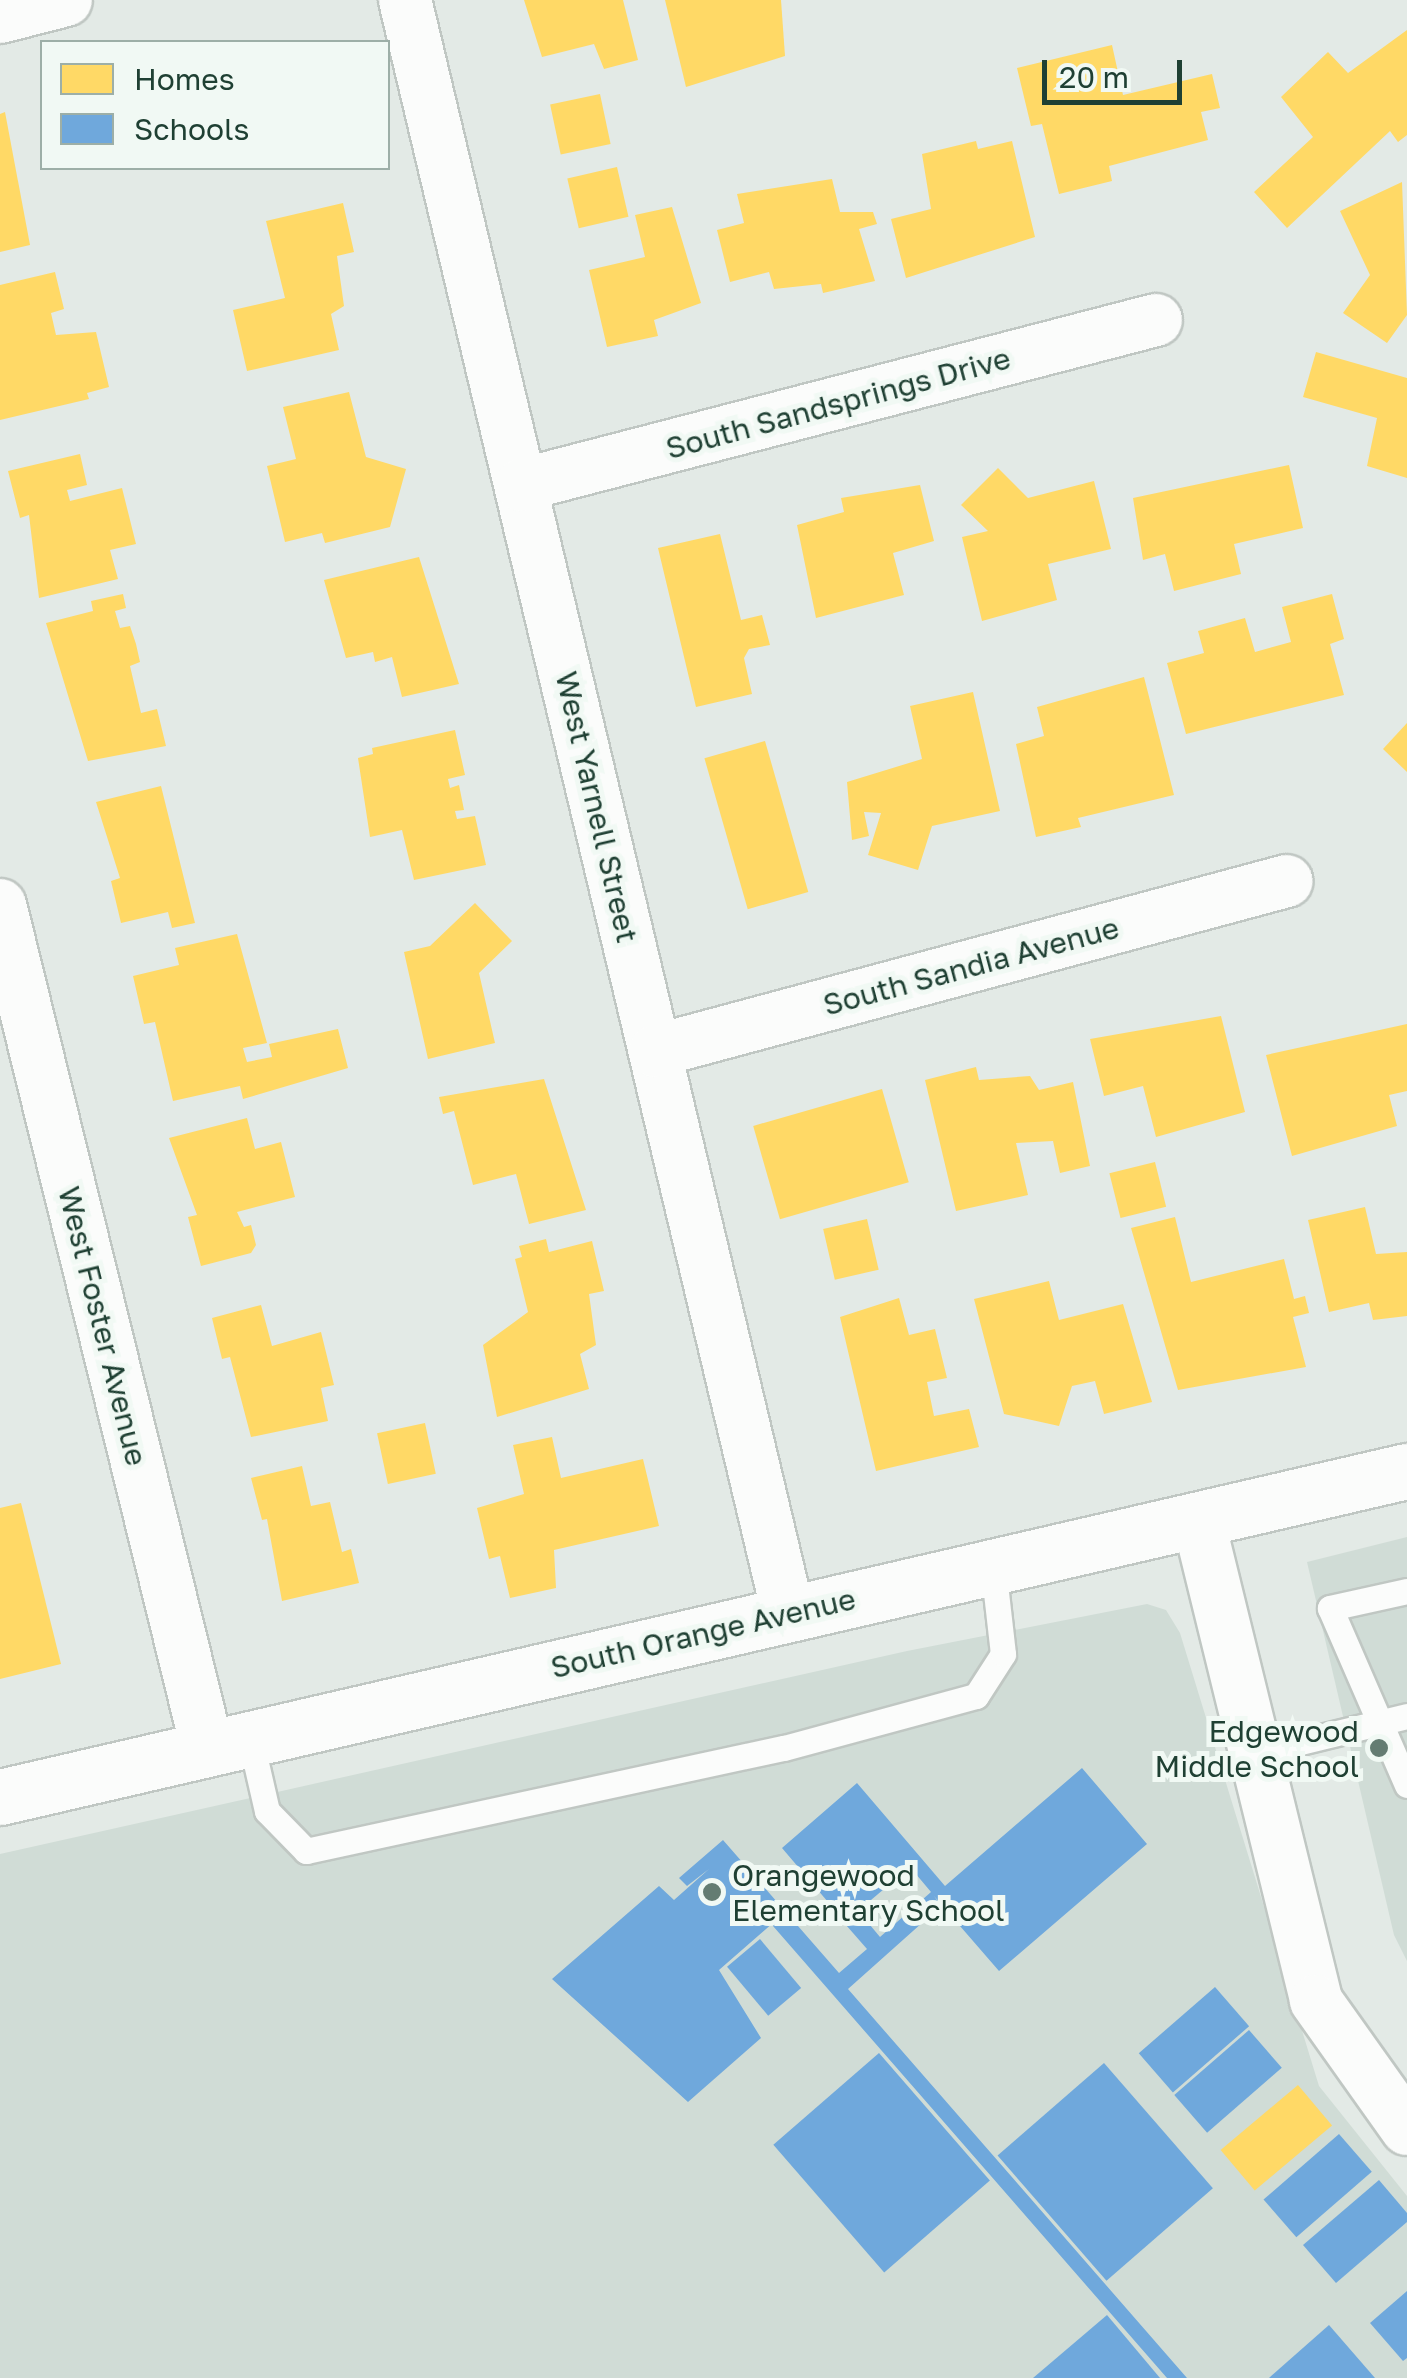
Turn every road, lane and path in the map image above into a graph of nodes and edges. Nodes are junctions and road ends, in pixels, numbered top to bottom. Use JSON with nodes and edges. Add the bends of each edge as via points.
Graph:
{"nodes":[{"id":1,"x":66,"y":0,"type":"edge"},
{"id":2,"x":406,"y":0,"type":"edge"},
{"id":3,"x":0,"y":17,"type":"edge"},
{"id":4,"x":1156,"y":320,"type":"dead end"},
{"id":5,"x":521,"y":485,"type":"junction"},
{"id":6,"x":1287,"y":881,"type":"dead end"},
{"id":7,"x":0,"y":905,"type":"edge"},
{"id":8,"x":656,"y":1051,"type":"junction"},
{"id":9,"x":1407,"y":1471,"type":"edge"},
{"id":10,"x":1198,"y":1518,"type":"junction"},
{"id":11,"x":994,"y":1566,"type":"junction"},
{"id":12,"x":1407,"y":1591,"type":"edge"},
{"id":13,"x":788,"y":1613,"type":"junction"},
{"id":14,"x":1407,"y":1716,"type":"edge"},
{"id":15,"x":1377,"y":1723,"type":"junction"},
{"id":16,"x":228,"y":1742,"type":"junction"},
{"id":17,"x":1255,"y":1752,"type":"junction"},
{"id":18,"x":1407,"y":1784,"type":"edge"},
{"id":19,"x":0,"y":1798,"type":"edge"},
{"id":20,"x":1407,"y":2128,"type":"edge"}],
"edges":[{"from":1,"to":3,"type":"street"},
{"from":2,"to":5,"type":"street","name":"West Yarnell Street"},
{"from":4,"to":5,"type":"street","name":"South Sandsprings Drive"},
{"from":5,"to":8,"type":"street","name":"West Yarnell Street"},
{"from":6,"to":8,"type":"street","name":"South Sandia Avenue"},
{"from":7,"to":16,"type":"street","name":"West Foster Avenue"},
{"from":8,"to":13,"type":"street","name":"West Yarnell Street"},
{"from":9,"to":10,"type":"street","name":"South Orange Avenue"},
{"from":10,"to":11,"type":"street","name":"South Orange Avenue"},
{"from":10,"to":17,"type":"street"},
{"from":11,"to":13,"type":"street","name":"South Orange Avenue"},
{"from":11,"to":16,"type":"lane","via":[[1003,1654],[976,1696],[784,1748],[306,1851],[268,1811]]},
{"from":12,"to":15,"type":"lane","via":[[1330,1608]]},
{"from":13,"to":16,"type":"street","name":"South Orange Avenue"},
{"from":14,"to":15,"type":"lane"},
{"from":15,"to":17,"type":"lane"},
{"from":15,"to":18,"type":"lane"},
{"from":16,"to":19,"type":"street","name":"South Orange Avenue"},
{"from":17,"to":20,"type":"street","via":[[1316,2001]]}]}
